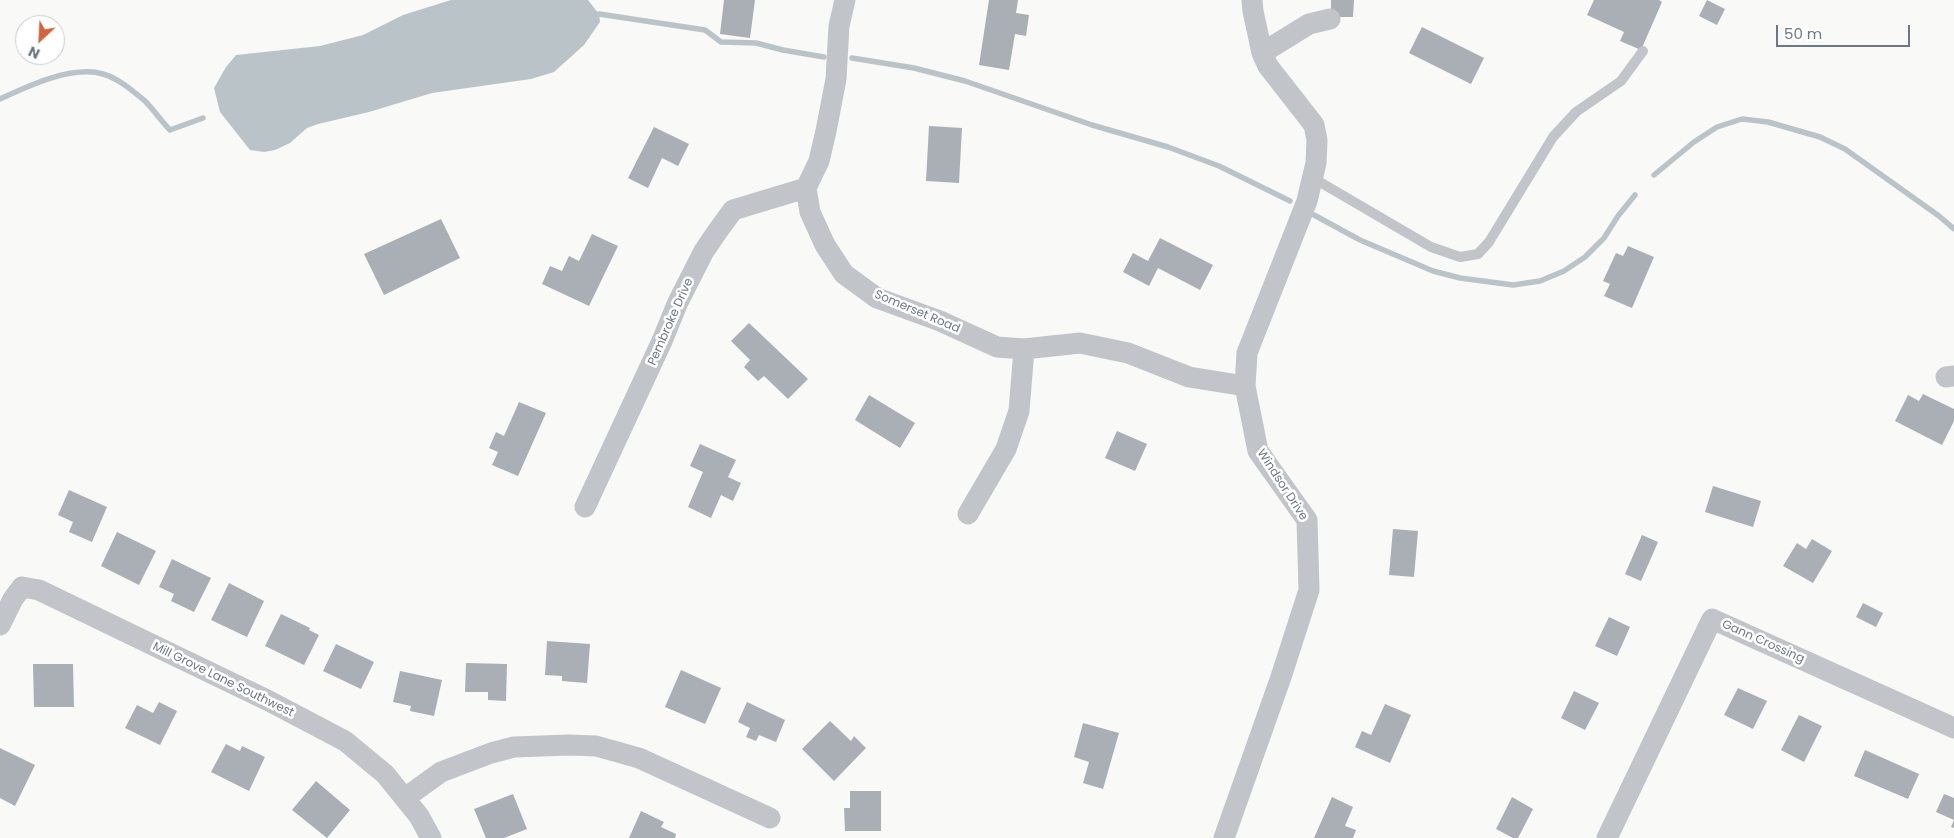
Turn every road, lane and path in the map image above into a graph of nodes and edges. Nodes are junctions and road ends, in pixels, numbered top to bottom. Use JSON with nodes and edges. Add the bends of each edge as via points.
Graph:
{"nodes":[{"id":1,"x":845,"y":0,"type":"edge"},
{"id":2,"x":1252,"y":0,"type":"edge"},
{"id":3,"x":1330,"y":19,"type":"dead end"},
{"id":4,"x":1643,"y":51,"type":"dead end"},
{"id":5,"x":1262,"y":53,"type":"junction"},
{"id":6,"x":1312,"y":178,"type":"junction"},
{"id":7,"x":806,"y":188,"type":"junction"},
{"id":8,"x":1024,"y":349,"type":"junction"},
{"id":9,"x":1245,"y":386,"type":"junction"},
{"id":10,"x":585,"y":508,"type":"dead end"},
{"id":11,"x":968,"y":514,"type":"dead end"},
{"id":12,"x":0,"y":626,"type":"edge"},
{"id":13,"x":1954,"y":728,"type":"edge"},
{"id":14,"x":405,"y":798,"type":"junction"},
{"id":15,"x":770,"y":818,"type":"dead end"},
{"id":16,"x":431,"y":838,"type":"edge"},
{"id":17,"x":1224,"y":838,"type":"edge"},
{"id":18,"x":1607,"y":838,"type":"edge"}],
"edges":[{"from":1,"to":7,"type":"street","via":[[826,131],[819,161]]},
{"from":2,"to":5,"type":"street","name":"Windsor Drive"},
{"from":3,"to":5,"type":"street","via":[[1309,24]]},
{"from":4,"to":6,"type":"lane","via":[[1620,81],[1576,112],[1553,137],[1489,242],[1478,254],[1460,257],[1431,247]]},
{"from":5,"to":6,"type":"street","name":"Windsor Drive","via":[[1268,66],[1314,125],[1317,140]]},
{"from":6,"to":9,"type":"street","name":"Windsor Drive","via":[[1247,353]]},
{"from":7,"to":8,"type":"street","name":"Somerset Road","via":[[810,212],[844,274],[877,298],[940,321],[997,347]]},
{"from":7,"to":10,"type":"street","name":"Pembroke Drive","via":[[733,210],[704,251]]},
{"from":8,"to":9,"type":"street","name":"Somerset Road","via":[[1080,344],[1128,353],[1189,378]]},
{"from":8,"to":11,"type":"street","via":[[1019,410],[1006,449]]},
{"from":9,"to":17,"type":"street","name":"Windsor Drive","via":[[1258,451],[1307,520],[1309,590]]},
{"from":12,"to":14,"type":"street","name":"Mill Grove Lane Southwest","via":[[12,599],[22,587],[39,590],[345,741],[385,774]]},
{"from":13,"to":18,"type":"street","name":"Gann Crossing","via":[[1712,619]]},
{"from":14,"to":15,"type":"street","via":[[442,772],[491,753],[523,746],[578,745],[596,746],[639,758]]},
{"from":14,"to":16,"type":"street","name":"Mill Grove Lane Southwest"}]}
